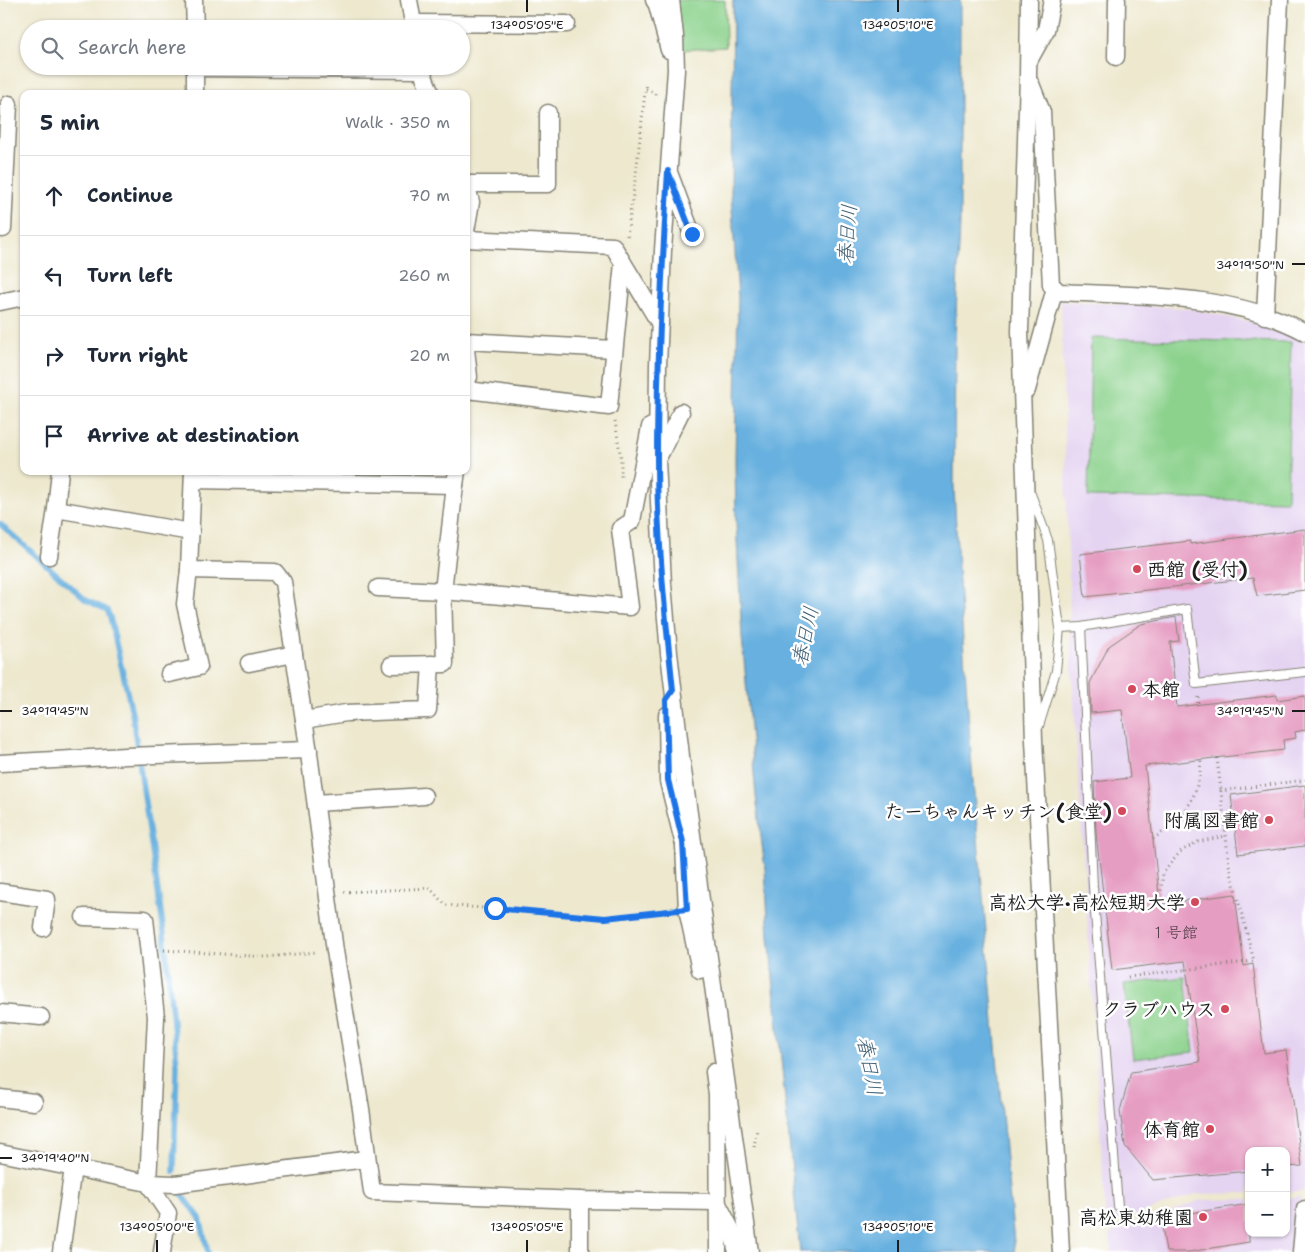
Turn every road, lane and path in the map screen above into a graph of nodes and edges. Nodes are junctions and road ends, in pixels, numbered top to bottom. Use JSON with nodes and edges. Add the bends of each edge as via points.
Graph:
{"nodes":[{"id":1,"x":194,"y":0,"type":"edge"},
{"id":2,"x":409,"y":0,"type":"edge"},
{"id":3,"x":654,"y":0,"type":"edge"},
{"id":4,"x":671,"y":0,"type":"edge"},
{"id":5,"x":1028,"y":0,"type":"edge"},
{"id":6,"x":1052,"y":0,"type":"edge"},
{"id":7,"x":1117,"y":0,"type":"edge"},
{"id":8,"x":1280,"y":0,"type":"edge"},
{"id":9,"x":195,"y":20,"type":"edge"},
{"id":10,"x":412,"y":20,"type":"edge"},
{"id":11,"x":567,"y":24,"type":"dead end"},
{"id":12,"x":470,"y":25,"type":"edge"},
{"id":13,"x":1116,"y":57,"type":"dead end"},
{"id":14,"x":1028,"y":69,"type":"junction"},
{"id":15,"x":676,"y":70,"type":"junction"},
{"id":16,"x":195,"y":75,"type":"edge"},
{"id":17,"x":423,"y":75,"type":"edge"},
{"id":18,"x":646,"y":83,"type":"dead end"},
{"id":19,"x":195,"y":90,"type":"edge"},
{"id":20,"x":429,"y":90,"type":"edge"},
{"id":21,"x":11,"y":105,"type":"edge"},
{"id":22,"x":548,"y":113,"type":"dead end"},
{"id":23,"x":668,"y":171,"type":"junction"},
{"id":24,"x":470,"y":184,"type":"edge"},
{"id":25,"x":3,"y":229,"type":"dead end"},
{"id":26,"x":692,"y":234,"type":"dead end"},
{"id":27,"x":470,"y":239,"type":"edge"},
{"id":28,"x":623,"y":263,"type":"junction"},
{"id":29,"x":1055,"y":288,"type":"junction"},
{"id":30,"x":20,"y":298,"type":"edge"},
{"id":31,"x":0,"y":302,"type":"edge"},
{"id":32,"x":1264,"y":316,"type":"junction"},
{"id":33,"x":660,"y":324,"type":"junction"},
{"id":34,"x":1305,"y":332,"type":"edge"},
{"id":35,"x":470,"y":341,"type":"edge"},
{"id":36,"x":614,"y":349,"type":"junction"},
{"id":37,"x":470,"y":385,"type":"edge"},
{"id":38,"x":1022,"y":406,"type":"junction"},
{"id":39,"x":609,"y":407,"type":"junction"},
{"id":40,"x":681,"y":412,"type":"dead end"},
{"id":41,"x":658,"y":423,"type":"junction"},
{"id":42,"x":657,"y":460,"type":"junction"},
{"id":43,"x":60,"y":475,"type":"edge"},
{"id":44,"x":193,"y":476,"type":"edge"},
{"id":45,"x":1024,"y":476,"type":"junction"},
{"id":46,"x":456,"y":478,"type":"edge"},
{"id":47,"x":621,"y":479,"type":"dead end"},
{"id":48,"x":56,"y":509,"type":"junction"},
{"id":49,"x":191,"y":532,"type":"junction"},
{"id":50,"x":49,"y":556,"type":"dead end"},
{"id":51,"x":189,"y":570,"type":"junction"},
{"id":52,"x":378,"y":588,"type":"dead end"},
{"id":53,"x":443,"y":591,"type":"junction"},
{"id":54,"x":1082,"y":627,"type":"junction"},
{"id":55,"x":1060,"y":628,"type":"junction"},
{"id":56,"x":294,"y":654,"type":"junction"},
{"id":57,"x":249,"y":663,"type":"dead end"},
{"id":58,"x":431,"y":664,"type":"junction"},
{"id":59,"x":391,"y":665,"type":"dead end"},
{"id":60,"x":1305,"y":672,"type":"edge"},
{"id":61,"x":169,"y":674,"type":"dead end"},
{"id":62,"x":304,"y":720,"type":"junction"},
{"id":63,"x":1034,"y":740,"type":"junction"},
{"id":64,"x":309,"y":750,"type":"junction"},
{"id":65,"x":1217,"y":758,"type":"dead end"},
{"id":66,"x":1201,"y":760,"type":"dead end"},
{"id":67,"x":0,"y":762,"type":"edge"},
{"id":68,"x":1305,"y":780,"type":"edge"},
{"id":69,"x":1221,"y":791,"type":"junction"},
{"id":70,"x":424,"y":796,"type":"dead end"},
{"id":71,"x":316,"y":803,"type":"junction"},
{"id":72,"x":1226,"y":836,"type":"junction"},
{"id":73,"x":1153,"y":839,"type":"dead end"},
{"id":74,"x":688,"y":842,"type":"junction"},
{"id":75,"x":0,"y":892,"type":"edge"},
{"id":76,"x":328,"y":893,"type":"junction"},
{"id":77,"x":1143,"y":902,"type":"dead end"},
{"id":78,"x":687,"y":909,"type":"junction"},
{"id":79,"x":84,"y":917,"type":"dead end"},
{"id":80,"x":43,"y":928,"type":"dead end"},
{"id":81,"x":174,"y":951,"type":"dead end"},
{"id":82,"x":335,"y":951,"type":"junction"},
{"id":83,"x":1128,"y":977,"type":"dead end"},
{"id":84,"x":709,"y":992,"type":"junction"},
{"id":85,"x":0,"y":1013,"type":"edge"},
{"id":86,"x":41,"y":1017,"type":"dead end"},
{"id":87,"x":719,"y":1032,"type":"junction"},
{"id":88,"x":713,"y":1055,"type":"junction"},
{"id":89,"x":0,"y":1098,"type":"edge"},
{"id":90,"x":34,"y":1102,"type":"dead end"},
{"id":91,"x":0,"y":1153,"type":"edge"},
{"id":92,"x":366,"y":1159,"type":"junction"},
{"id":93,"x":73,"y":1168,"type":"junction"},
{"id":94,"x":148,"y":1183,"type":"junction"},
{"id":95,"x":580,"y":1200,"type":"junction"},
{"id":96,"x":716,"y":1202,"type":"junction"},
{"id":97,"x":1118,"y":1206,"type":"dead end"},
{"id":98,"x":1305,"y":1209,"type":"edge"},
{"id":99,"x":61,"y":1252,"type":"edge"},
{"id":100,"x":162,"y":1252,"type":"edge"},
{"id":101,"x":580,"y":1252,"type":"edge"},
{"id":102,"x":718,"y":1252,"type":"edge"},
{"id":103,"x":736,"y":1252,"type":"edge"},
{"id":104,"x":750,"y":1252,"type":"edge"},
{"id":105,"x":1061,"y":1252,"type":"edge"},
{"id":106,"x":1301,"y":1252,"type":"edge"}],
"edges":[{"from":1,"to":9,"type":"street"},
{"from":2,"to":10,"type":"street"},
{"from":3,"to":15,"type":"street"},
{"from":4,"to":15,"type":"street"},
{"from":5,"to":14,"type":"street"},
{"from":6,"to":14,"type":"street","via":[[1046,30]]},
{"from":7,"to":13,"type":"street"},
{"from":8,"to":32,"type":"street"},
{"from":11,"to":12,"type":"street"},
{"from":14,"to":29,"type":"street","via":[[1042,112],[1051,285]]},
{"from":14,"to":38,"type":"street","via":[[1020,331]]},
{"from":15,"to":23,"type":"street"},
{"from":16,"to":19,"type":"street"},
{"from":17,"to":20,"type":"street"},
{"from":18,"to":28,"type":"path"},
{"from":21,"to":25,"type":"street"},
{"from":22,"to":24,"type":"street","via":[[548,184]]},
{"from":23,"to":26,"type":"street"},
{"from":23,"to":33,"type":"street"},
{"from":27,"to":28,"type":"street","via":[[613,246]]},
{"from":28,"to":33,"type":"street"},
{"from":28,"to":36,"type":"street"},
{"from":29,"to":32,"type":"street","via":[[1058,292],[1187,298]]},
{"from":29,"to":38,"type":"street"},
{"from":30,"to":31,"type":"street"},
{"from":32,"to":34,"type":"street","via":[[1292,324]]},
{"from":33,"to":41,"type":"street"},
{"from":35,"to":36,"type":"street"},
{"from":36,"to":39,"type":"street"},
{"from":37,"to":39,"type":"street"},
{"from":38,"to":45,"type":"street"},
{"from":39,"to":47,"type":"path","via":[[613,411]]},
{"from":40,"to":42,"type":"street"},
{"from":41,"to":42,"type":"street"},
{"from":41,"to":53,"type":"street","via":[[650,427],[632,521],[620,529],[630,607]]},
{"from":42,"to":74,"type":"street","via":[[663,584]]},
{"from":43,"to":48,"type":"street"},
{"from":44,"to":46,"type":"street"},
{"from":44,"to":49,"type":"street"},
{"from":45,"to":55,"type":"lane","via":[[1048,540]]},
{"from":45,"to":63,"type":"street"},
{"from":46,"to":53,"type":"street"},
{"from":48,"to":49,"type":"street"},
{"from":48,"to":50,"type":"street"},
{"from":49,"to":51,"type":"street"},
{"from":51,"to":56,"type":"street","via":[[275,572],[283,582]]},
{"from":51,"to":61,"type":"street","via":[[185,604],[200,667]]},
{"from":52,"to":53,"type":"street"},
{"from":53,"to":58,"type":"street","via":[[445,664]]},
{"from":54,"to":55,"type":"lane"},
{"from":54,"to":60,"type":"lane","via":[[1187,609],[1196,684]]},
{"from":54,"to":97,"type":"lane","via":[[1093,887]]},
{"from":55,"to":63,"type":"lane","via":[[1056,670]]},
{"from":56,"to":57,"type":"street"},
{"from":56,"to":62,"type":"street"},
{"from":58,"to":59,"type":"street"},
{"from":58,"to":62,"type":"street","via":[[428,710],[346,713]]},
{"from":62,"to":64,"type":"street"},
{"from":63,"to":105,"type":"street"},
{"from":64,"to":67,"type":"street"},
{"from":64,"to":71,"type":"street"},
{"from":65,"to":69,"type":"path"},
{"from":66,"to":73,"type":"path","via":[[1200,779],[1194,797],[1170,828]]},
{"from":68,"to":69,"type":"path"},
{"from":69,"to":72,"type":"path"},
{"from":70,"to":71,"type":"street"},
{"from":71,"to":76,"type":"street"},
{"from":72,"to":77,"type":"path","via":[[1197,842],[1180,852],[1163,873],[1160,898]]},
{"from":72,"to":83,"type":"path","via":[[1229,865],[1254,961]]},
{"from":74,"to":78,"type":"street"},
{"from":74,"to":84,"type":"street"},
{"from":75,"to":80,"type":"street","via":[[47,899]]},
{"from":76,"to":78,"type":"path","via":[[430,888],[445,905],[605,918]]},
{"from":76,"to":82,"type":"street"},
{"from":78,"to":84,"type":"street"},
{"from":79,"to":94,"type":"street","via":[[145,919],[156,1017]]},
{"from":81,"to":82,"type":"path","via":[[266,957]]},
{"from":82,"to":92,"type":"street"},
{"from":84,"to":87,"type":"street"},
{"from":84,"to":88,"type":"street"},
{"from":85,"to":86,"type":"street"},
{"from":87,"to":88,"type":"street"},
{"from":87,"to":104,"type":"street"},
{"from":88,"to":96,"type":"street"},
{"from":89,"to":90,"type":"street"},
{"from":91,"to":93,"type":"street"},
{"from":92,"to":94,"type":"street","via":[[175,1184]]},
{"from":92,"to":95,"type":"street","via":[[372,1192]]},
{"from":93,"to":94,"type":"street"},
{"from":93,"to":99,"type":"street"},
{"from":94,"to":100,"type":"street","via":[[168,1213]]},
{"from":95,"to":96,"type":"street"},
{"from":95,"to":101,"type":"street"},
{"from":96,"to":102,"type":"street"},
{"from":96,"to":103,"type":"street","via":[[731,1229]]},
{"from":98,"to":106,"type":"street"}]}
